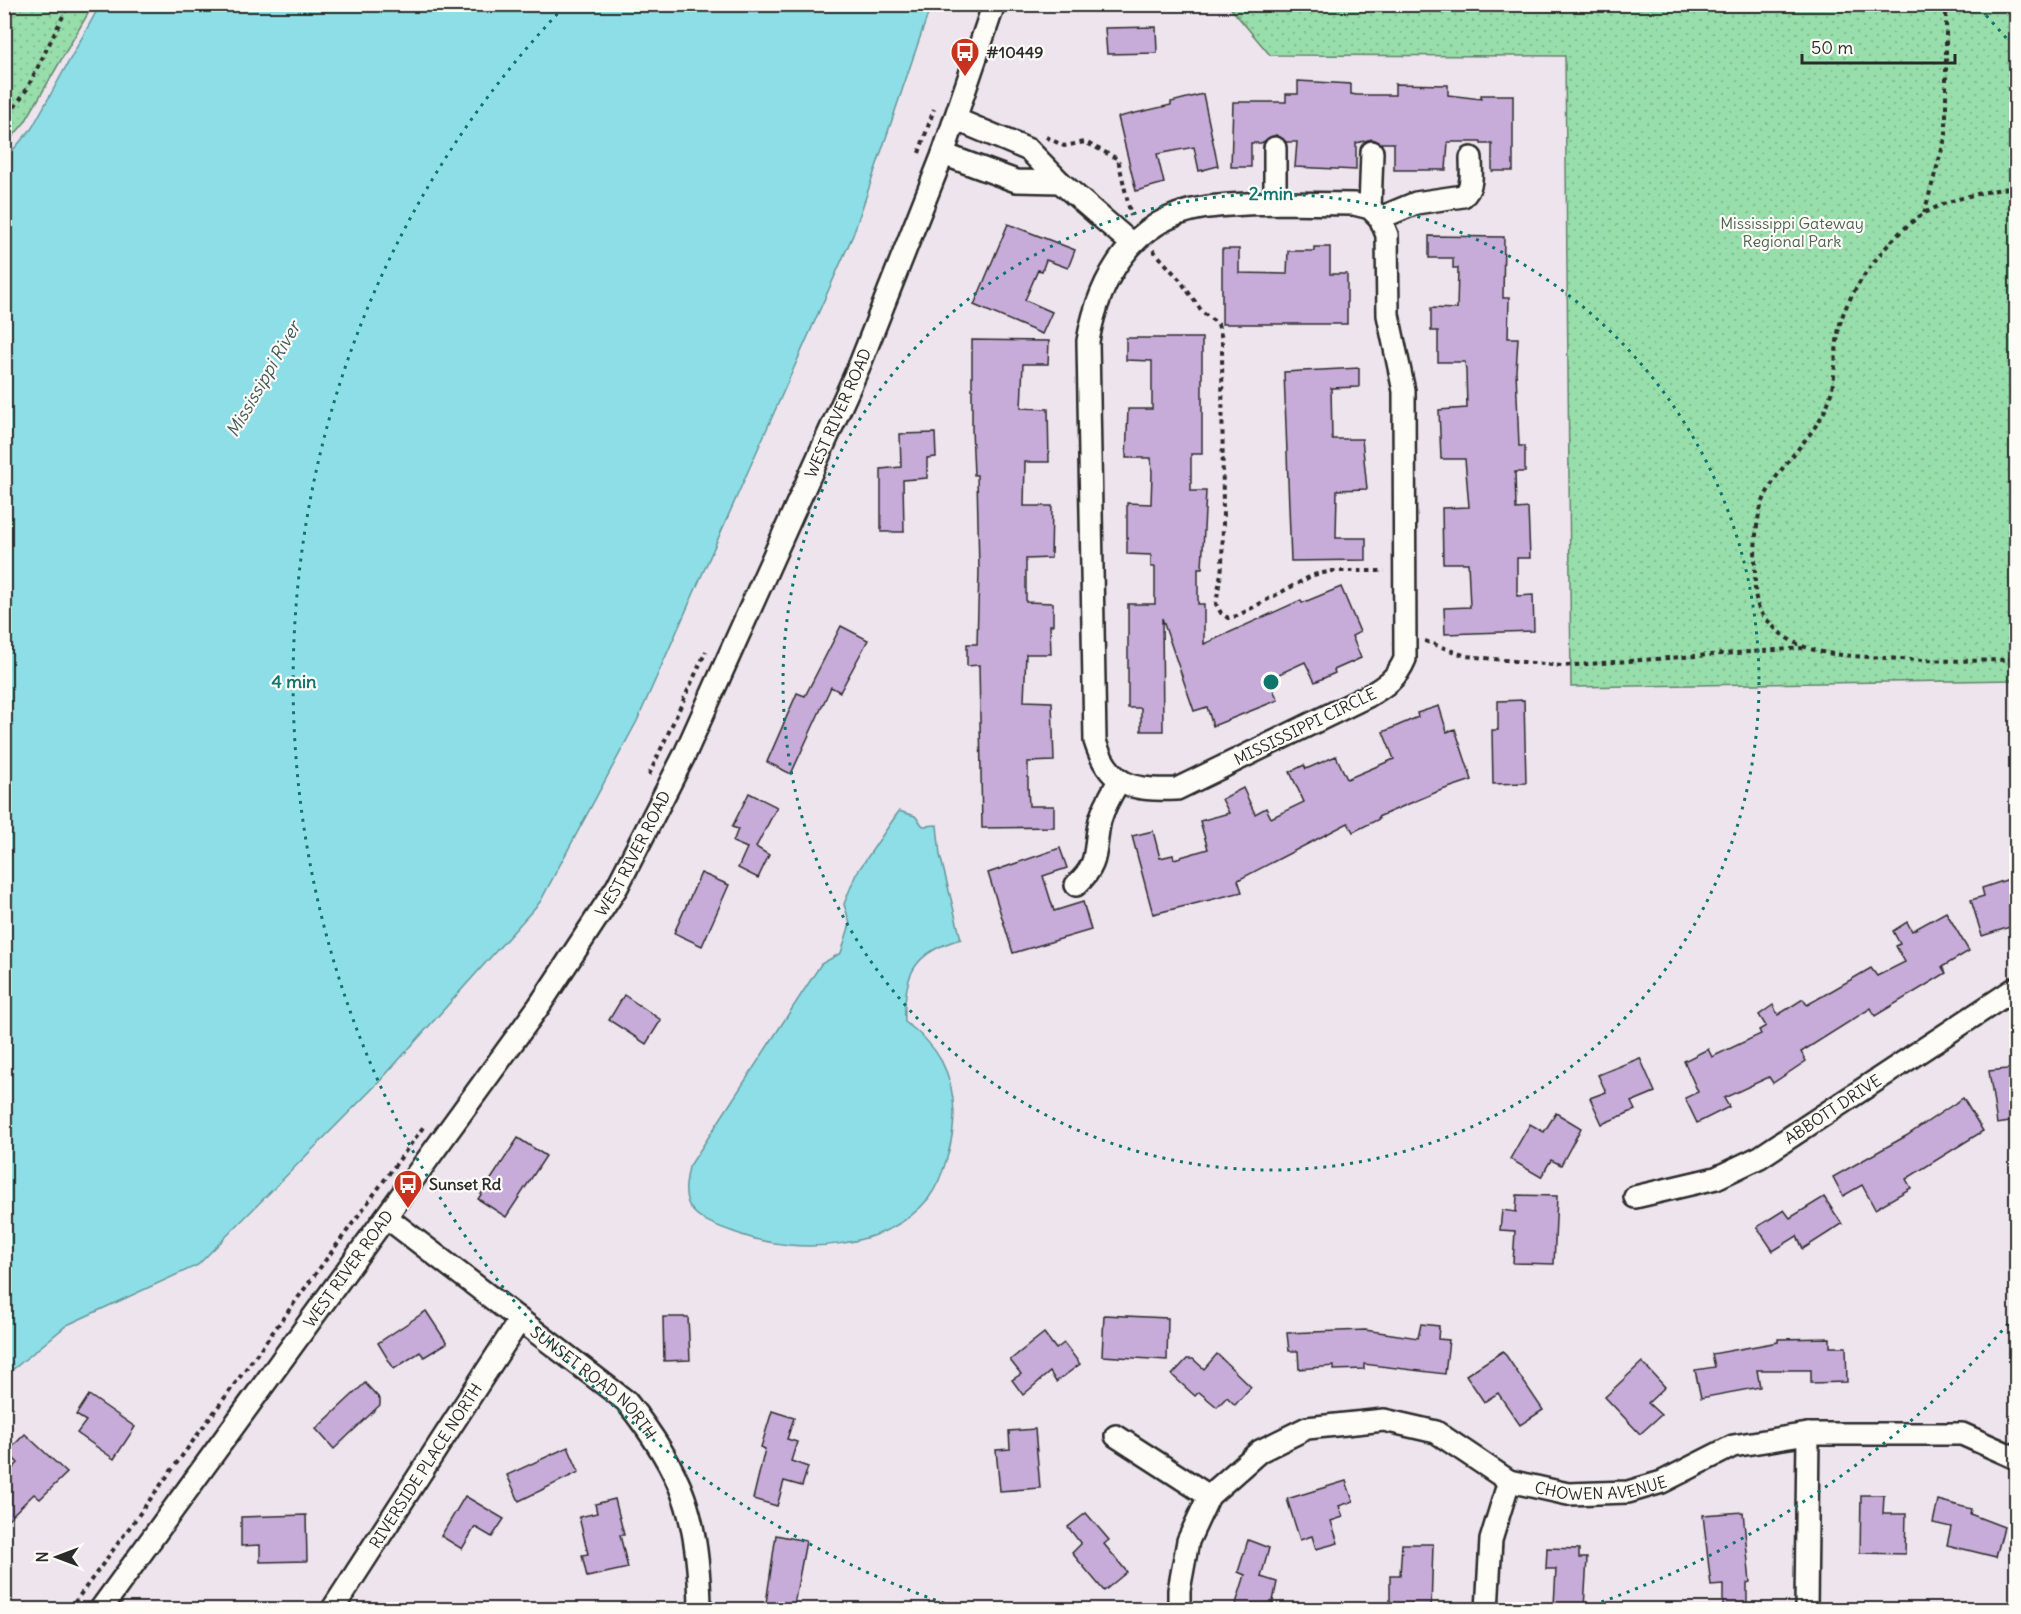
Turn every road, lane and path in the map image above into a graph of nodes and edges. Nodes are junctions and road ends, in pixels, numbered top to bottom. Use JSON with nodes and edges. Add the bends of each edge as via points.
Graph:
{"nodes":[{"id":1,"x":69,"y":4,"type":"edge"},
{"id":2,"x":994,"y":4,"type":"edge"},
{"id":3,"x":1946,"y":4,"type":"edge"},
{"id":4,"x":937,"y":102,"type":"dead end"},
{"id":5,"x":955,"y":119,"type":"junction"},
{"id":6,"x":4,"y":122,"type":"edge"},
{"id":7,"x":1275,"y":148,"type":"dead end"},
{"id":8,"x":1372,"y":152,"type":"dead end"},
{"id":9,"x":943,"y":154,"type":"junction"},
{"id":10,"x":1471,"y":158,"type":"dead end"},
{"id":11,"x":917,"y":160,"type":"dead end"},
{"id":12,"x":1060,"y":182,"type":"junction"},
{"id":13,"x":2016,"y":187,"type":"edge"},
{"id":14,"x":1275,"y":203,"type":"junction"},
{"id":15,"x":1375,"y":213,"type":"junction"},
{"id":16,"x":1924,"y":213,"type":"junction"},
{"id":17,"x":1138,"y":239,"type":"junction"},
{"id":18,"x":1406,"y":571,"type":"junction"},
{"id":19,"x":1407,"y":641,"type":"junction"},
{"id":20,"x":708,"y":648,"type":"dead end"},
{"id":21,"x":1803,"y":648,"type":"junction"},
{"id":22,"x":2016,"y":659,"type":"edge"},
{"id":23,"x":646,"y":780,"type":"dead end"},
{"id":24,"x":1119,"y":781,"type":"junction"},
{"id":25,"x":1076,"y":885,"type":"dead end"},
{"id":26,"x":2016,"y":988,"type":"edge"},
{"id":27,"x":425,"y":1124,"type":"dead end"},
{"id":28,"x":1635,"y":1197,"type":"dead end"},
{"id":29,"x":386,"y":1217,"type":"junction"},
{"id":30,"x":519,"y":1321,"type":"junction"},
{"id":31,"x":1808,"y":1434,"type":"junction"},
{"id":32,"x":1116,"y":1436,"type":"dead end"},
{"id":33,"x":2016,"y":1458,"type":"edge"},
{"id":34,"x":1509,"y":1481,"type":"junction"},
{"id":35,"x":1209,"y":1496,"type":"junction"},
{"id":36,"x":69,"y":1610,"type":"edge"},
{"id":37,"x":100,"y":1610,"type":"edge"},
{"id":38,"x":332,"y":1610,"type":"edge"},
{"id":39,"x":700,"y":1610,"type":"edge"},
{"id":40,"x":1179,"y":1610,"type":"edge"},
{"id":41,"x":1487,"y":1610,"type":"edge"},
{"id":42,"x":1806,"y":1610,"type":"edge"}],
"edges":[{"from":1,"to":6,"type":"path","via":[[27,89]]},
{"from":2,"to":5,"type":"street","name":"WEST RIVER ROAD"},
{"from":3,"to":16,"type":"path","via":[[1946,135]]},
{"from":4,"to":11,"type":"path"},
{"from":5,"to":9,"type":"street","name":"WEST RIVER ROAD"},
{"from":5,"to":12,"type":"street","via":[[1029,150]]},
{"from":7,"to":14,"type":"street"},
{"from":8,"to":15,"type":"street","name":"MISSISSIPPI CIRCLE"},
{"from":9,"to":12,"type":"street","via":[[1016,181]]},
{"from":9,"to":29,"type":"street","name":"WEST RIVER ROAD","via":[[843,405],[684,756],[636,852],[560,976]]},
{"from":10,"to":15,"type":"street","via":[[1471,182],[1463,196]]},
{"from":12,"to":17,"type":"street"},
{"from":13,"to":16,"type":"path"},
{"from":14,"to":15,"type":"street","via":[[1354,204]]},
{"from":14,"to":17,"type":"street","via":[[1201,208],[1171,218]]},
{"from":15,"to":18,"type":"street","name":"MISSISSIPPI CIRCLE","via":[[1387,235],[1388,315],[1404,391]]},
{"from":16,"to":21,"type":"path","via":[[1902,231],[1870,268],[1851,299],[1839,326],[1826,407],[1772,482],[1761,508],[1755,554],[1758,608],[1774,629]]},
{"from":17,"to":18,"type":"path","via":[[1180,280],[1203,313],[1218,324],[1222,339],[1223,535],[1216,604],[1221,613],[1228,618],[1237,616],[1323,573]]},
{"from":17,"to":24,"type":"street","via":[[1107,277],[1094,308],[1088,341],[1095,741],[1102,763]]},
{"from":18,"to":19,"type":"street","name":"MISSISSIPPI CIRCLE"},
{"from":19,"to":21,"type":"path","via":[[1428,641],[1466,656],[1563,666]]},
{"from":19,"to":24,"type":"street","name":"MISSISSIPPI CIRCLE","via":[[1405,659],[1388,685],[1177,789],[1144,791]]},
{"from":20,"to":23,"type":"path"},
{"from":21,"to":22,"type":"path","via":[[1947,662]]},
{"from":24,"to":25,"type":"street","via":[[1101,819],[1090,873]]},
{"from":26,"to":28,"type":"street","name":"ABBOTT DRIVE","via":[[1760,1157],[1716,1178]]},
{"from":27,"to":36,"type":"path"},
{"from":29,"to":30,"type":"street","name":"SUNSET ROAD NORTH"},
{"from":29,"to":37,"type":"street","name":"WEST RIVER ROAD"},
{"from":30,"to":38,"type":"street","name":"RIVERSIDE PLACE NORTH"},
{"from":30,"to":39,"type":"street","name":"SUNSET ROAD NORTH","via":[[626,1401],[656,1438],[681,1485],[696,1539]]},
{"from":31,"to":33,"type":"street","name":"CHOWEN AVENUE","via":[[1962,1434]]},
{"from":31,"to":34,"type":"street","name":"CHOWEN AVENUE","via":[[1733,1446],[1662,1482],[1628,1492],[1568,1494]]},
{"from":31,"to":42,"type":"street"},
{"from":32,"to":35,"type":"street"},
{"from":34,"to":35,"type":"street","name":"CHOWEN AVENUE","via":[[1436,1432],[1384,1420],[1307,1428],[1260,1451]]},
{"from":34,"to":41,"type":"street","via":[[1491,1540]]},
{"from":35,"to":40,"type":"street","via":[[1188,1541]]}]}
